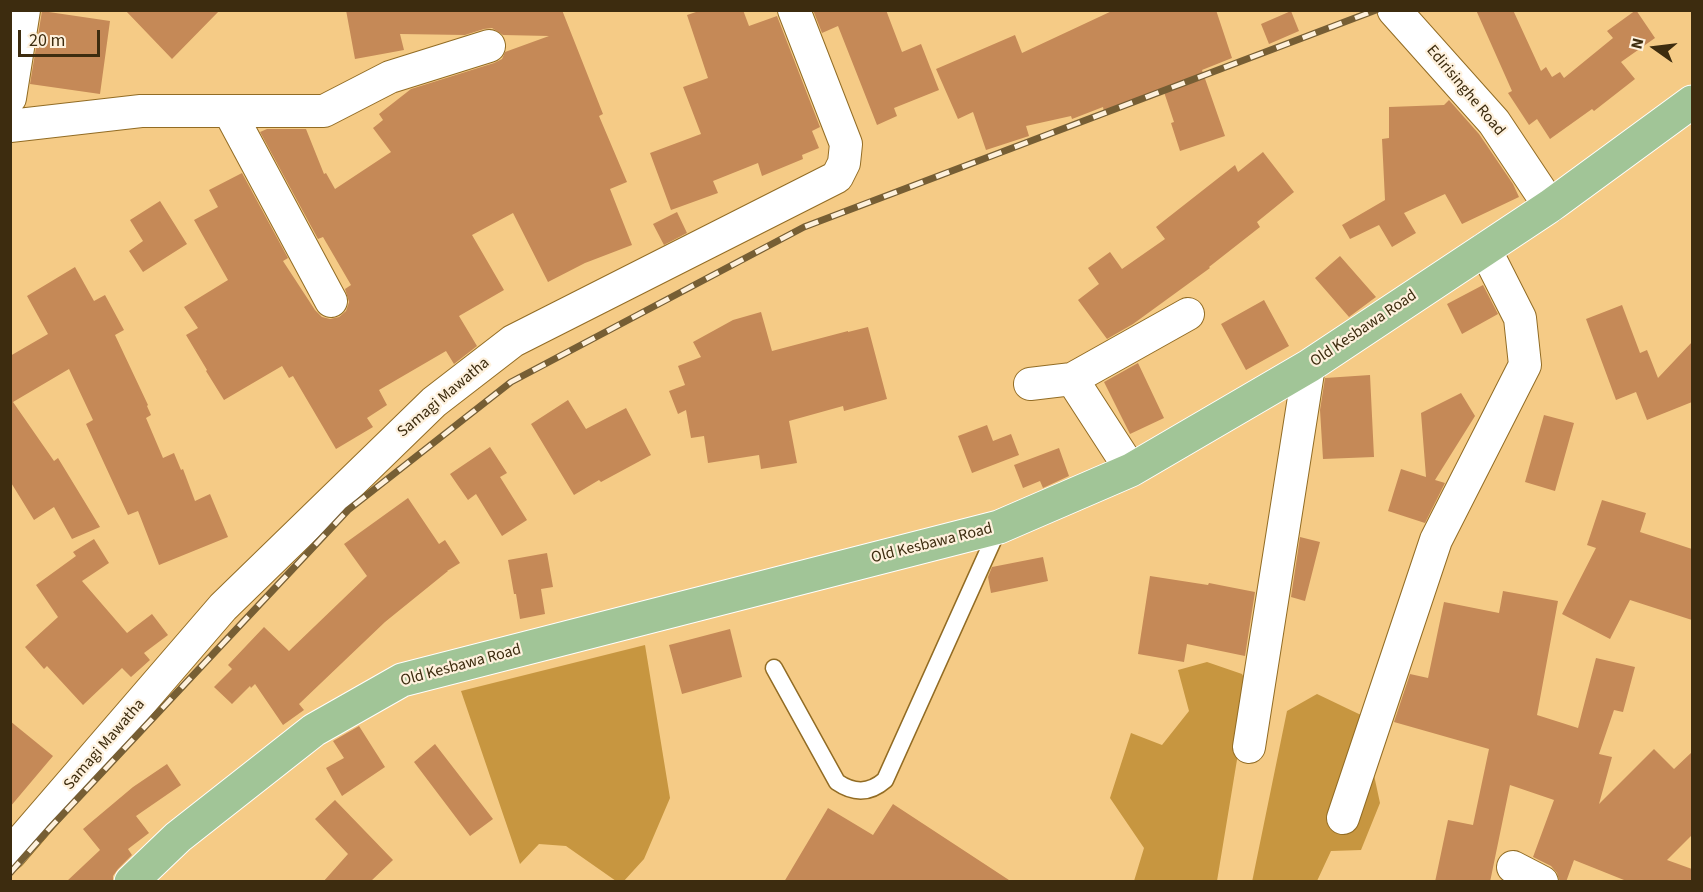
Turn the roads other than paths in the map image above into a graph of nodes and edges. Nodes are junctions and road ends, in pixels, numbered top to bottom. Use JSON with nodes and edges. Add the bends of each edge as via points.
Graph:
{"nodes":[{"id":1,"x":24,"y":10,"type":"edge"},
{"id":2,"x":794,"y":10,"type":"edge"},
{"id":3,"x":1394,"y":10,"type":"edge"},
{"id":4,"x":489,"y":46,"type":"dead end"},
{"id":5,"x":10,"y":98,"type":"edge"},
{"id":6,"x":1692,"y":102,"type":"edge"},
{"id":7,"x":228,"y":111,"type":"junction"},
{"id":8,"x":10,"y":126,"type":"edge"},
{"id":9,"x":1550,"y":206,"type":"junction"},
{"id":10,"x":1485,"y":249,"type":"junction"},
{"id":11,"x":332,"y":301,"type":"dead end"},
{"id":12,"x":1188,"y":314,"type":"dead end"},
{"id":13,"x":1309,"y":366,"type":"junction"},
{"id":14,"x":1072,"y":379,"type":"junction"},
{"id":15,"x":1030,"y":384,"type":"dead end"},
{"id":16,"x":1131,"y":470,"type":"junction"},
{"id":17,"x":999,"y":527,"type":"junction"},
{"id":18,"x":774,"y":668,"type":"dead end"},
{"id":19,"x":1249,"y":747,"type":"dead end"},
{"id":20,"x":1343,"y":818,"type":"dead end"},
{"id":21,"x":10,"y":854,"type":"edge"},
{"id":22,"x":1513,"y":867,"type":"dead end"},
{"id":23,"x":131,"y":882,"type":"edge"},
{"id":24,"x":1542,"y":882,"type":"edge"}],
"edges":[{"from":1,"to":5,"type":"street"},
{"from":2,"to":21,"type":"street","name":"Samagi Mawatha","via":[[846,144],[844,163],[837,177],[513,341],[434,402],[223,607]]},
{"from":3,"to":9,"type":"main road","name":"Edirisinghe Road","via":[[1494,122]]},
{"from":4,"to":7,"type":"street","via":[[390,77],[324,111]]},
{"from":6,"to":9,"type":"main road","name":"Old Kesbawa Road"},
{"from":7,"to":8,"type":"street","via":[[141,111]]},
{"from":7,"to":11,"type":"street"},
{"from":9,"to":10,"type":"main road","name":"Old Kesbawa Road"},
{"from":10,"to":13,"type":"main road","name":"Old Kesbawa Road"},
{"from":10,"to":20,"type":"street","via":[[1520,318],[1526,365],[1436,540]]},
{"from":12,"to":14,"type":"street"},
{"from":13,"to":16,"type":"main road","name":"Old Kesbawa Road"},
{"from":13,"to":19,"type":"street"},
{"from":14,"to":15,"type":"street"},
{"from":14,"to":16,"type":"street"},
{"from":16,"to":17,"type":"main road","name":"Old Kesbawa Road"},
{"from":17,"to":18,"type":"lane","via":[[885,780],[876,788],[848,789],[837,782]]},
{"from":17,"to":23,"type":"main road","name":"Old Kesbawa Road","via":[[402,680],[314,729],[178,837]]},
{"from":22,"to":24,"type":"street"}]}
